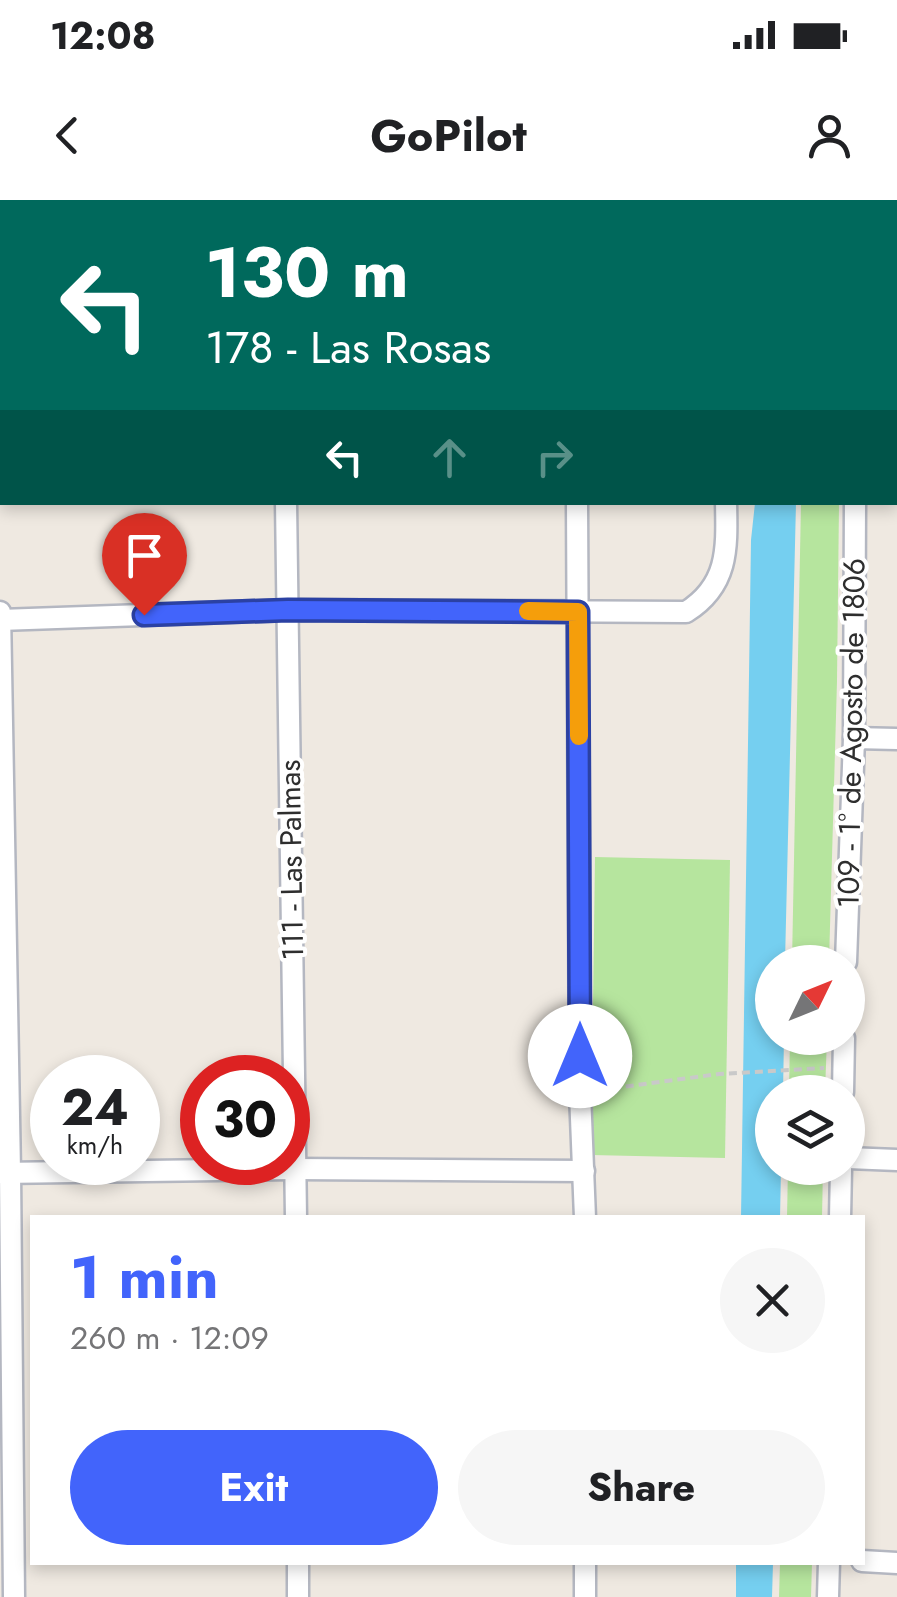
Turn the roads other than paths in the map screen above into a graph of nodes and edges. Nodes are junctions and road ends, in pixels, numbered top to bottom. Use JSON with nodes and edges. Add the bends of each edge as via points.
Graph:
{"nodes":[{"id":1,"x":286,"y":505,"type":"edge"},
{"id":2,"x":576,"y":505,"type":"edge"},
{"id":3,"x":726,"y":505,"type":"edge"},
{"id":4,"x":855,"y":505,"type":"edge"},
{"id":5,"x":288,"y":610,"type":"junction"},
{"id":6,"x":0,"y":612,"type":"edge"},
{"id":7,"x":578,"y":612,"type":"junction"},
{"id":8,"x":0,"y":620,"type":"edge"},
{"id":9,"x":854,"y":738,"type":"junction"},
{"id":10,"x":897,"y":738,"type":"edge"},
{"id":11,"x":847,"y":945,"type":"edge"},
{"id":12,"x":294,"y":1055,"type":"edge"},
{"id":13,"x":865,"y":1159,"type":"edge"},
{"id":14,"x":897,"y":1160,"type":"edge"},
{"id":15,"x":310,"y":1169,"type":"edge"},
{"id":16,"x":584,"y":1170,"type":"junction"},
{"id":17,"x":180,"y":1171,"type":"edge"},
{"id":18,"x":5,"y":1173,"type":"edge"},
{"id":19,"x":296,"y":1185,"type":"edge"},
{"id":20,"x":841,"y":1185,"type":"edge"},
{"id":21,"x":296,"y":1215,"type":"edge"},
{"id":22,"x":584,"y":1215,"type":"edge"},
{"id":23,"x":840,"y":1215,"type":"edge"},
{"id":24,"x":865,"y":1562,"type":"edge"},
{"id":25,"x":897,"y":1563,"type":"edge"},
{"id":26,"x":298,"y":1565,"type":"edge"},
{"id":27,"x":585,"y":1565,"type":"edge"},
{"id":28,"x":829,"y":1565,"type":"edge"},
{"id":29,"x":14,"y":1597,"type":"edge"},
{"id":30,"x":298,"y":1597,"type":"edge"},
{"id":31,"x":585,"y":1597,"type":"edge"},
{"id":32,"x":828,"y":1597,"type":"edge"}],
"edges":[{"from":1,"to":5,"type":"street","name":"111 - Las Palmas"},
{"from":2,"to":7,"type":"street"},
{"from":3,"to":7,"type":"street","via":[[720,573],[701,603],[686,612]]},
{"from":4,"to":9,"type":"street","name":"109 - 1° de Agosto de 1806"},
{"from":5,"to":7,"type":"street"},
{"from":5,"to":8,"type":"street"},
{"from":5,"to":12,"type":"street","name":"111 - Las Palmas"},
{"from":6,"to":8,"type":"street"},
{"from":7,"to":16,"type":"street"},
{"from":8,"to":18,"type":"street"},
{"from":9,"to":10,"type":"street"},
{"from":9,"to":11,"type":"street","name":"109 - 1° de Agosto de 1806"},
{"from":13,"to":14,"type":"street"},
{"from":15,"to":16,"type":"street"},
{"from":16,"to":22,"type":"street"},
{"from":17,"to":18,"type":"street"},
{"from":18,"to":29,"type":"street"},
{"from":19,"to":21,"type":"street","name":"111 - Las Palmas"},
{"from":20,"to":23,"type":"street"},
{"from":24,"to":25,"type":"street"},
{"from":26,"to":30,"type":"street"},
{"from":27,"to":31,"type":"street"},
{"from":28,"to":32,"type":"street"}]}
